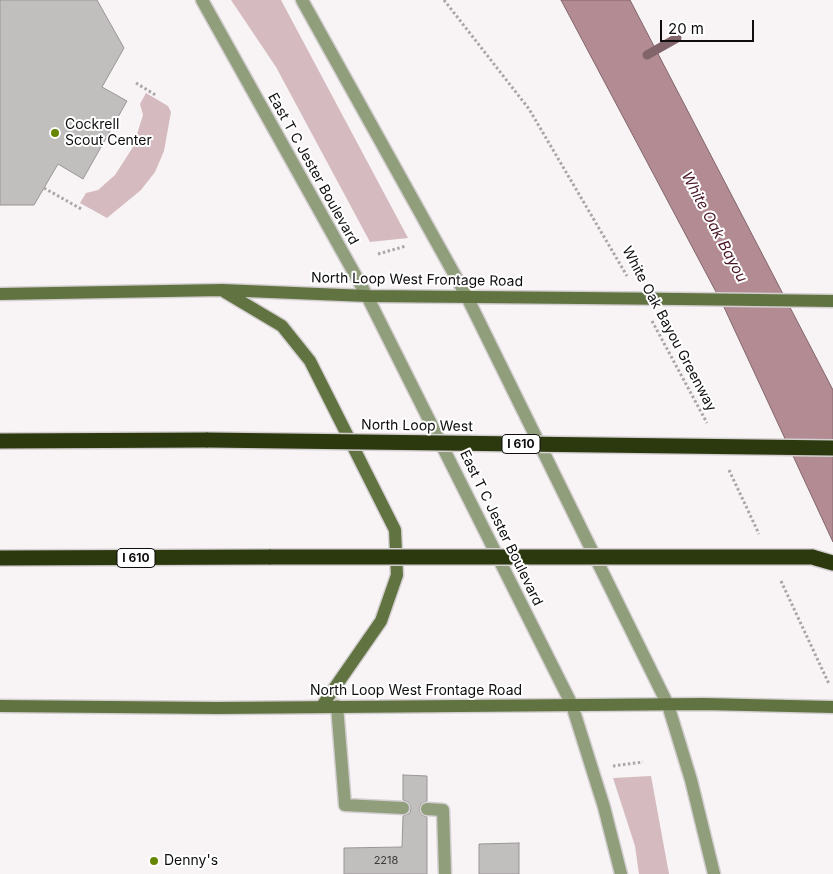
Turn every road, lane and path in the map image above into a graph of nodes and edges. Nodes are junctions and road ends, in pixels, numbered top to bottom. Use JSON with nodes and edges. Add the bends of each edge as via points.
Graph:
{"nodes":[{"id":1,"x":202,"y":0,"type":"edge"},
{"id":2,"x":302,"y":0,"type":"edge"},
{"id":3,"x":444,"y":0,"type":"edge"},
{"id":4,"x":136,"y":83,"type":"dead end"},
{"id":5,"x":158,"y":96,"type":"dead end"},
{"id":6,"x":44,"y":188,"type":"dead end"},
{"id":7,"x":83,"y":210,"type":"dead end"},
{"id":8,"x":406,"y":246,"type":"dead end"},
{"id":9,"x":378,"y":254,"type":"dead end"},
{"id":10,"x":632,"y":284,"type":"dead end"},
{"id":11,"x":222,"y":290,"type":"junction"},
{"id":12,"x":0,"y":294,"type":"edge"},
{"id":13,"x":367,"y":296,"type":"junction"},
{"id":14,"x":467,"y":297,"type":"junction"},
{"id":15,"x":833,"y":301,"type":"edge"},
{"id":16,"x":651,"y":318,"type":"dead end"},
{"id":17,"x":710,"y":430,"type":"dead end"},
{"id":18,"x":0,"y":441,"type":"edge"},
{"id":19,"x":833,"y":448,"type":"edge"},
{"id":20,"x":727,"y":466,"type":"dead end"},
{"id":21,"x":760,"y":536,"type":"dead end"},
{"id":22,"x":812,"y":557,"type":"junction"},
{"id":23,"x":833,"y":557,"type":"edge"},
{"id":24,"x":0,"y":558,"type":"edge"},
{"id":25,"x":833,"y":563,"type":"edge"},
{"id":26,"x":780,"y":580,"type":"dead end"},
{"id":27,"x":830,"y":686,"type":"dead end"},
{"id":28,"x":572,"y":705,"type":"junction"},
{"id":29,"x":668,"y":705,"type":"junction"},
{"id":30,"x":0,"y":706,"type":"edge"},
{"id":31,"x":322,"y":706,"type":"junction"},
{"id":32,"x":337,"y":706,"type":"junction"},
{"id":33,"x":833,"y":707,"type":"edge"},
{"id":34,"x":643,"y":762,"type":"dead end"},
{"id":35,"x":612,"y":766,"type":"dead end"},
{"id":36,"x":403,"y":808,"type":"dead end"},
{"id":37,"x":427,"y":809,"type":"dead end"},
{"id":38,"x":445,"y":874,"type":"edge"},
{"id":39,"x":621,"y":874,"type":"edge"},
{"id":40,"x":714,"y":874,"type":"edge"}],
"edges":[{"from":1,"to":13,"type":"street","name":"East T C Jester Boulevard"},
{"from":2,"to":14,"type":"street"},
{"from":3,"to":10,"type":"path","name":"White Oak Bayou Greenway","via":[[529,109]]},
{"from":4,"to":5,"type":"path"},
{"from":6,"to":7,"type":"path"},
{"from":8,"to":9,"type":"path","name":"North Loop West Frontage Road"},
{"from":11,"to":12,"type":"main road","name":"North Loop West Frontage Road"},
{"from":11,"to":13,"type":"main road","name":"North Loop West Frontage Road"},
{"from":11,"to":31,"type":"main road","via":[[282,326],[310,361],[394,530],[397,576],[381,620]]},
{"from":13,"to":14,"type":"main road","name":"North Loop West Frontage Road"},
{"from":13,"to":28,"type":"street","name":"East T C Jester Boulevard"},
{"from":14,"to":15,"type":"main road","name":"North Loop West Frontage Road","bridge":true},
{"from":14,"to":29,"type":"street"},
{"from":16,"to":17,"type":"path","name":"White Oak Bayou Greenway"},
{"from":18,"to":19,"type":"highway","name":"North Loop West","number":"I 610","bridge":true,"via":[[208,440]]},
{"from":20,"to":21,"type":"path"},
{"from":22,"to":23,"type":"highway","number":"I 610"},
{"from":22,"to":24,"type":"highway","number":"I 610","bridge":true},
{"from":22,"to":25,"type":"highway"},
{"from":26,"to":27,"type":"path"},
{"from":28,"to":29,"type":"main road","name":"North Loop West Frontage Road"},
{"from":28,"to":32,"type":"main road","name":"North Loop West Frontage Road"},
{"from":28,"to":39,"type":"street","name":"East T C Jester Boulevard"},
{"from":29,"to":33,"type":"main road","name":"North Loop West Frontage Road"},
{"from":29,"to":40,"type":"street"},
{"from":30,"to":31,"type":"main road","name":"North Loop West Frontage Road"},
{"from":31,"to":32,"type":"main road","name":"North Loop West Frontage Road"},
{"from":32,"to":36,"type":"street","via":[[345,804]]},
{"from":34,"to":35,"type":"path"},
{"from":37,"to":38,"type":"street","via":[[443,810]]}]}
